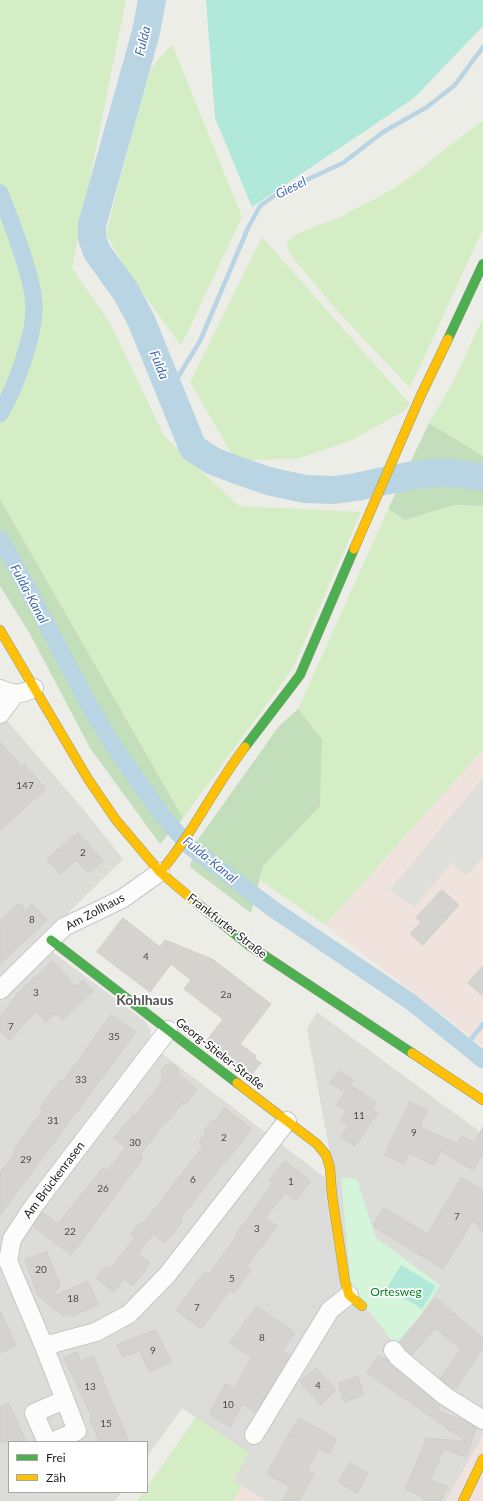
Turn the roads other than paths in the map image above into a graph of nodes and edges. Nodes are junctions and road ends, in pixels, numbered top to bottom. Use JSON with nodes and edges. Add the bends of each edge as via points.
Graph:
{"nodes":[{"id":1,"x":483,"y":264,"type":"edge"},
{"id":2,"x":0,"y":630,"type":"edge"},
{"id":3,"x":34,"y":688,"type":"junction"},
{"id":4,"x":8,"y":692,"type":"edge"},
{"id":5,"x":0,"y":714,"type":"edge"},
{"id":6,"x":160,"y":872,"type":"junction"},
{"id":7,"x":51,"y":940,"type":"junction"},
{"id":8,"x":0,"y":990,"type":"edge"},
{"id":9,"x":168,"y":1030,"type":"junction"},
{"id":10,"x":483,"y":1100,"type":"edge"},
{"id":11,"x":287,"y":1121,"type":"junction"},
{"id":12,"x":355,"y":1301,"type":"joint"},
{"id":13,"x":44,"y":1346,"type":"junction"},
{"id":14,"x":392,"y":1350,"type":"dead end"},
{"id":15,"x":64,"y":1400,"type":"junction"},
{"id":16,"x":483,"y":1420,"type":"edge"},
{"id":17,"x":254,"y":1435,"type":"dead end"},
{"id":18,"x":47,"y":1441,"type":"edge"},
{"id":19,"x":54,"y":1441,"type":"edge"},
{"id":20,"x":483,"y":1459,"type":"edge"},
{"id":21,"x":463,"y":1501,"type":"edge"}],
"edges":[{"from":1,"to":6,"type":"street","via":[[404,435],[300,675],[224,772],[176,855]]},
{"from":2,"to":3,"type":"street","name":"Frankfurter Straße"},
{"from":3,"to":4,"type":"street","via":[[25,693]]},
{"from":3,"to":6,"type":"street","name":"Frankfurter Straße","via":[[88,779],[116,820]]},
{"from":4,"to":5,"type":"street"},
{"from":6,"to":7,"type":"street","name":"Am Zollhaus","via":[[122,898],[64,927]]},
{"from":6,"to":10,"type":"street","name":"Frankfurter Straße","via":[[250,946]]},
{"from":7,"to":8,"type":"street","name":"Am Zollhaus"},
{"from":7,"to":9,"type":"street","name":"Georg-Stieler-Straße"},
{"from":9,"to":11,"type":"street","name":"Georg-Stieler-Straße"},
{"from":9,"to":13,"type":"street","name":"Am Brückenrasen","via":[[33,1207],[12,1239],[8,1261]]},
{"from":11,"to":12,"type":"street","name":"Georg-Stieler-Straße","via":[[317,1144],[326,1155],[330,1168],[342,1267]]},
{"from":11,"to":13,"type":"street","via":[[167,1275],[129,1314],[96,1332]]},
{"from":12,"to":17,"type":"street","via":[[330,1310]]},
{"from":13,"to":15,"type":"street","name":"Am Brückenrasen"},
{"from":14,"to":16,"type":"street","via":[[445,1396]]},
{"from":15,"to":18,"type":"street","via":[[34,1413]]},
{"from":15,"to":19,"type":"street","name":"Am Brückenrasen","via":[[77,1431]]},
{"from":20,"to":21,"type":"street"}]}
